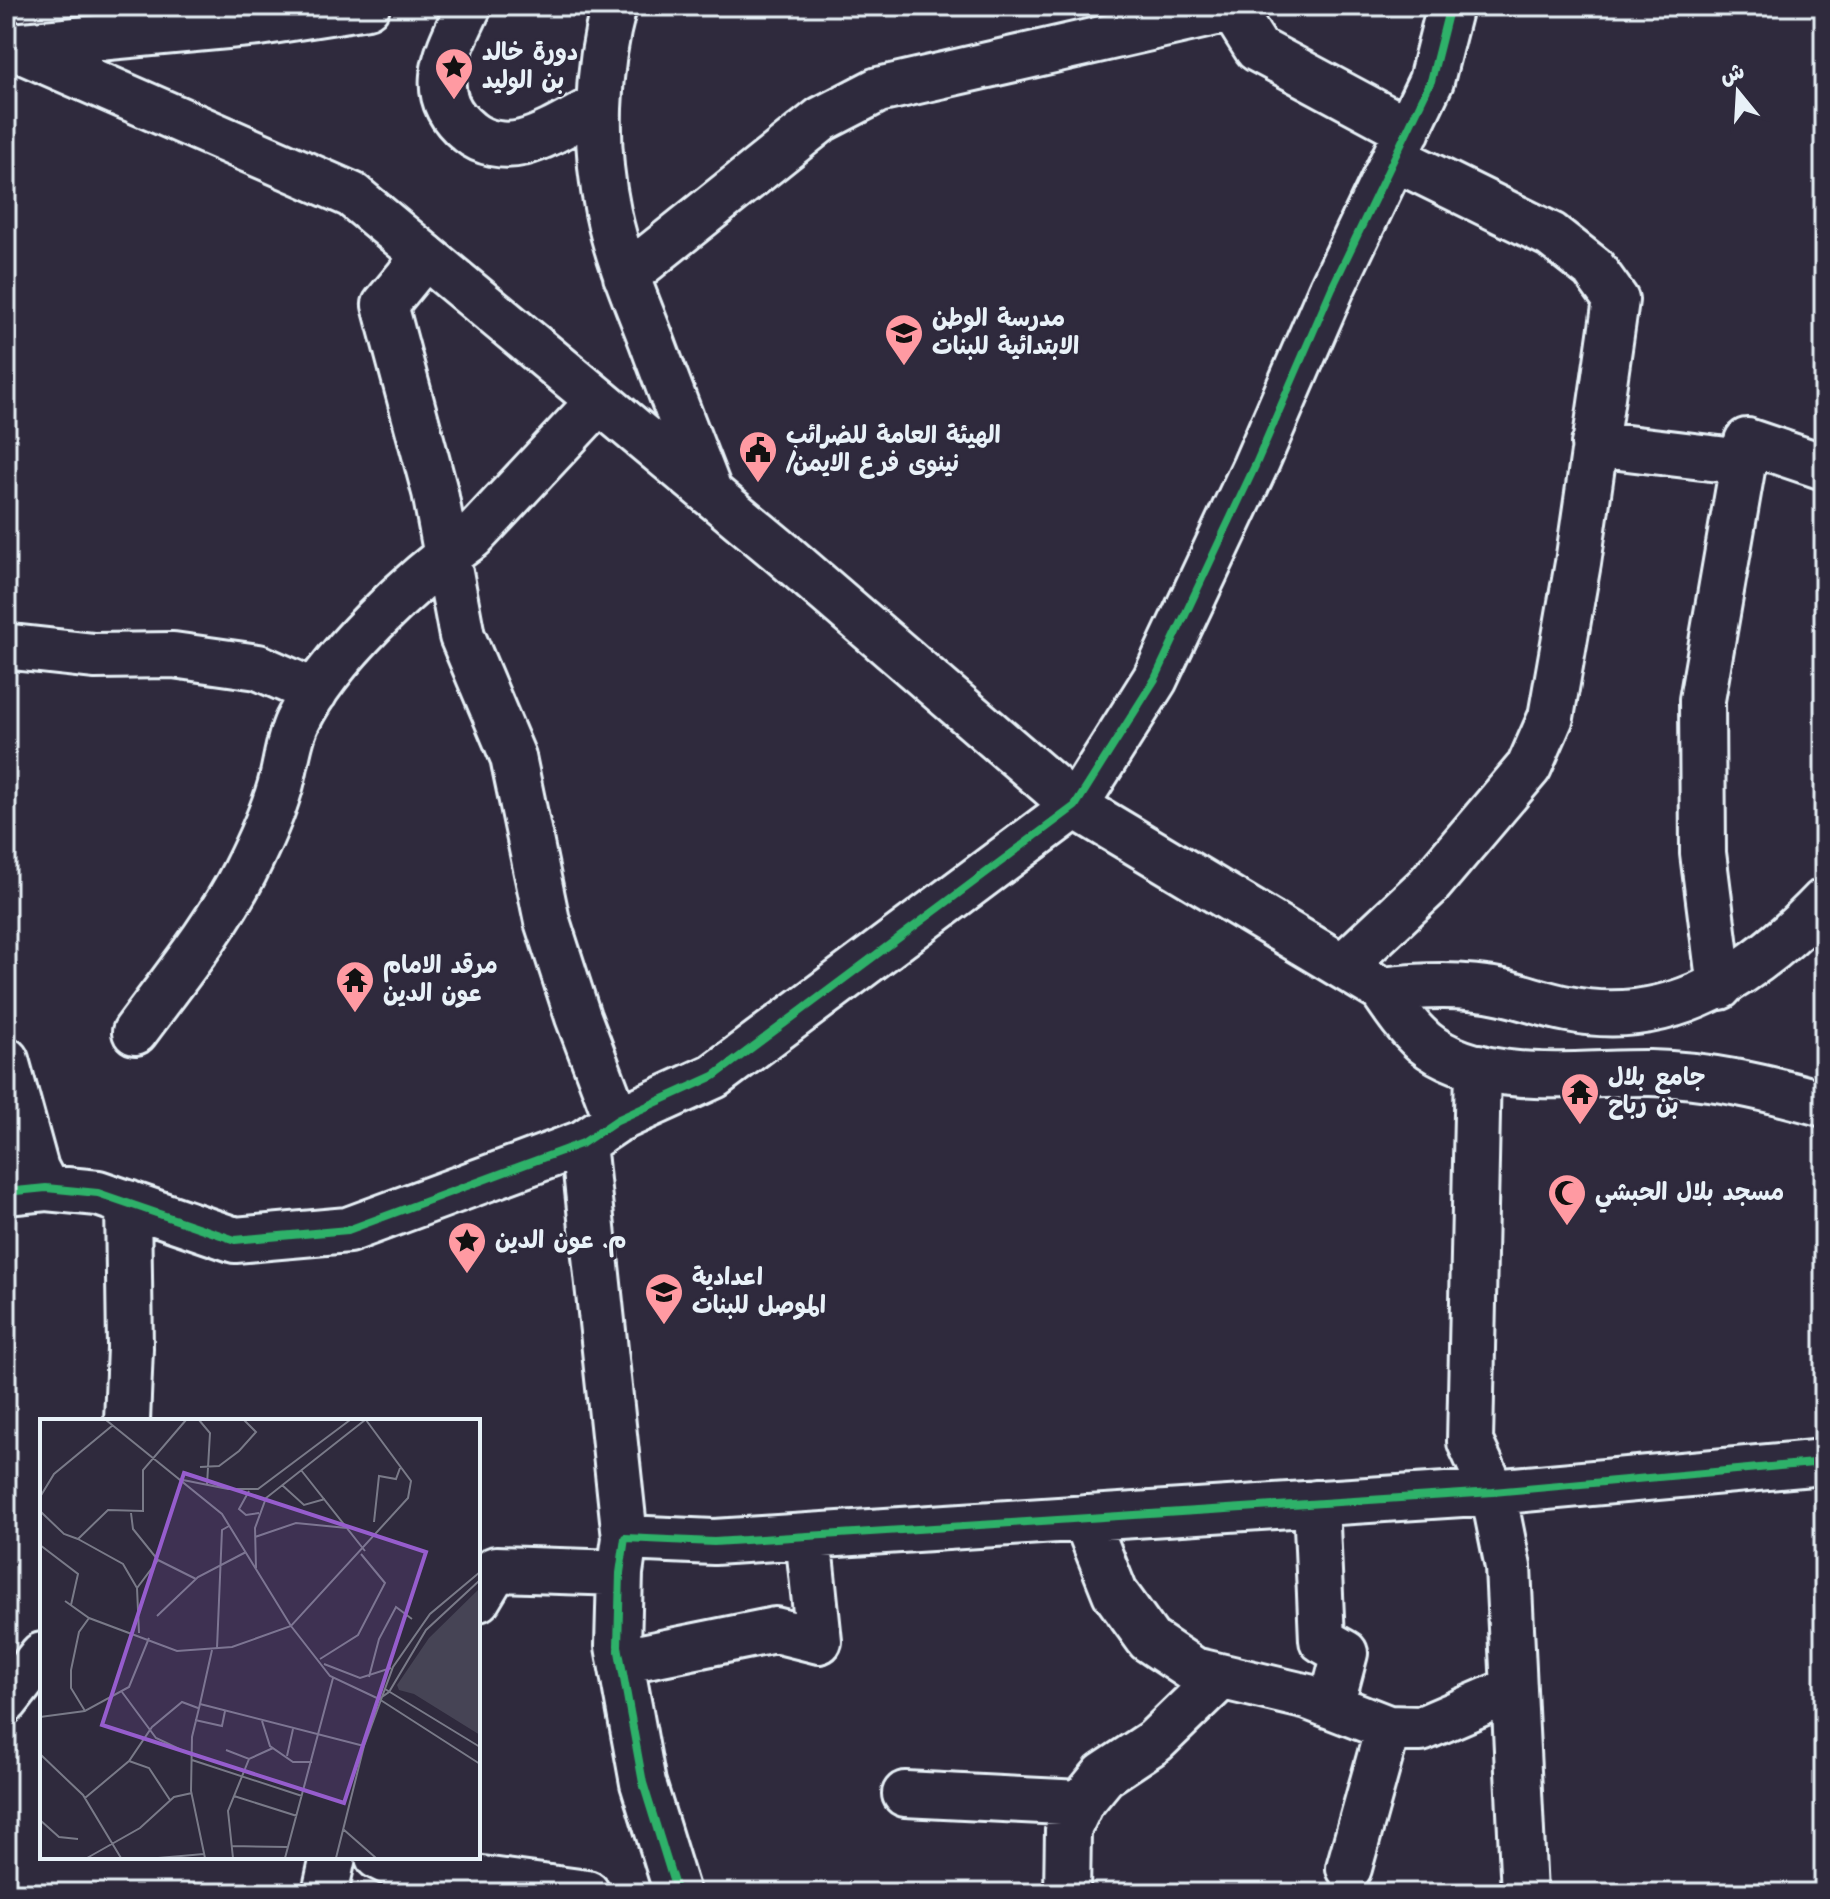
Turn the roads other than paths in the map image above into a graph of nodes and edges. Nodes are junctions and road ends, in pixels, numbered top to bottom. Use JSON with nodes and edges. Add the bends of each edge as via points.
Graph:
{"nodes":[{"id":1,"x":367,"y":6,"type":"edge"},
{"id":2,"x":469,"y":6,"type":"edge"},
{"id":3,"x":614,"y":6,"type":"edge"},
{"id":4,"x":1450,"y":6,"type":"edge"},
{"id":5,"x":1232,"y":7,"type":"edge"},
{"id":6,"x":180,"y":18,"type":"edge"},
{"id":7,"x":9,"y":45,"type":"edge"},
{"id":8,"x":599,"y":106,"type":"junction"},
{"id":9,"x":1401,"y":144,"type":"junction"},
{"id":10,"x":425,"y":256,"type":"junction"},
{"id":11,"x":626,"y":276,"type":"junction"},
{"id":12,"x":599,"y":401,"type":"junction"},
{"id":13,"x":1594,"y":444,"type":"junction"},
{"id":14,"x":1744,"y":462,"type":"junction"},
{"id":15,"x":1824,"y":467,"type":"edge"},
{"id":16,"x":710,"y":493,"type":"junction"},
{"id":17,"x":446,"y":555,"type":"junction"},
{"id":18,"x":8,"y":653,"type":"edge"},
{"id":19,"x":315,"y":692,"type":"junction"},
{"id":20,"x":1075,"y":806,"type":"junction"},
{"id":21,"x":1824,"y":901,"type":"edge"},
{"id":22,"x":1343,"y":966,"type":"junction"},
{"id":23,"x":1720,"y":987,"type":"junction"},
{"id":24,"x":1382,"y":990,"type":"junction"},
{"id":25,"x":135,"y":1032,"type":"dead end"},
{"id":26,"x":6,"y":1060,"type":"edge"},
{"id":27,"x":1478,"y":1067,"type":"junction"},
{"id":28,"x":1824,"y":1104,"type":"edge"},
{"id":29,"x":600,"y":1132,"type":"junction"},
{"id":30,"x":26,"y":1190,"type":"edge"},
{"id":31,"x":128,"y":1203,"type":"junction"},
{"id":32,"x":127,"y":1419,"type":"edge"},
{"id":33,"x":1824,"y":1462,"type":"edge"},
{"id":34,"x":1493,"y":1492,"type":"junction"},
{"id":35,"x":1316,"y":1503,"type":"junction"},
{"id":36,"x":1085,"y":1518,"type":"junction"},
{"id":37,"x":808,"y":1536,"type":"junction"},
{"id":38,"x":622,"y":1556,"type":"junction"},
{"id":39,"x":480,"y":1596,"type":"edge"},
{"id":40,"x":40,"y":1658,"type":"edge"},
{"id":41,"x":622,"y":1661,"type":"junction"},
{"id":42,"x":1221,"y":1677,"type":"junction"},
{"id":43,"x":1514,"y":1689,"type":"junction"},
{"id":44,"x":6,"y":1701,"type":"edge"},
{"id":45,"x":1331,"y":1706,"type":"junction"},
{"id":46,"x":1388,"y":1728,"type":"junction"},
{"id":47,"x":905,"y":1794,"type":"dead end"},
{"id":48,"x":1081,"y":1803,"type":"junction"},
{"id":49,"x":333,"y":1859,"type":"edge"},
{"id":50,"x":382,"y":1859,"type":"edge"},
{"id":51,"x":1349,"y":1868,"type":"dead end"},
{"id":52,"x":325,"y":1893,"type":"edge"},
{"id":53,"x":587,"y":1893,"type":"edge"},
{"id":54,"x":677,"y":1893,"type":"edge"},
{"id":55,"x":1067,"y":1893,"type":"edge"},
{"id":56,"x":1524,"y":1893,"type":"edge"}],
"edges":[{"from":1,"to":6,"type":"street","via":[[259,23]]},
{"from":2,"to":8,"type":"street","via":[[442,78],[444,100],[473,136],[495,144],[519,144]]},
{"from":3,"to":8,"type":"street"},
{"from":4,"to":9,"type":"street","via":[[1431,81]]},
{"from":5,"to":9,"type":"street","via":[[1257,49]]},
{"from":5,"to":11,"type":"street","via":[[878,90],[822,119]]},
{"from":6,"to":7,"type":"street"},
{"from":7,"to":10,"type":"street","via":[[352,195]]},
{"from":8,"to":11,"type":"street","via":[[608,212]]},
{"from":9,"to":13,"type":"street","via":[[1551,235],[1593,268],[1616,300]]},
{"from":9,"to":20,"type":"street","via":[[1155,679]]},
{"from":10,"to":12,"type":"street"},
{"from":10,"to":17,"type":"street","via":[[385,305],[435,492]]},
{"from":11,"to":16,"type":"street"},
{"from":12,"to":16,"type":"street"},
{"from":12,"to":17,"type":"street","via":[[472,537]]},
{"from":13,"to":14,"type":"street"},
{"from":13,"to":22,"type":"street","via":[[1551,717],[1529,767],[1428,886]]},
{"from":14,"to":15,"type":"street","via":[[1747,441]]},
{"from":14,"to":23,"type":"street","via":[[1702,700],[1703,853]]},
{"from":16,"to":20,"type":"street"},
{"from":17,"to":19,"type":"street","via":[[325,674]]},
{"from":17,"to":29,"type":"street","via":[[462,636],[513,757],[547,921],[578,1017]]},
{"from":18,"to":19,"type":"street","via":[[173,655],[258,667]]},
{"from":19,"to":25,"type":"street","via":[[296,724],[279,790],[244,873]]},
{"from":20,"to":22,"type":"street"},
{"from":20,"to":29,"type":"street","via":[[714,1076]]},
{"from":21,"to":23,"type":"street","via":[[1796,931]]},
{"from":22,"to":24,"type":"street"},
{"from":23,"to":24,"type":"street","via":[[1661,1008],[1599,1013],[1461,986]]},
{"from":24,"to":27,"type":"street","via":[[1426,1044]]},
{"from":26,"to":30,"type":"street","via":[[36,1169]]},
{"from":27,"to":28,"type":"street","via":[[1552,1076],[1652,1073],[1714,1079]]},
{"from":27,"to":34,"type":"street","via":[[1470,1442]]},
{"from":29,"to":31,"type":"street","via":[[348,1230],[235,1240]]},
{"from":29,"to":38,"type":"street"},
{"from":30,"to":31,"type":"street","via":[[98,1193]]},
{"from":31,"to":32,"type":"street"},
{"from":33,"to":34,"type":"street"},
{"from":34,"to":35,"type":"street"},
{"from":34,"to":43,"type":"street","via":[[1508,1567]]},
{"from":35,"to":36,"type":"street"},
{"from":35,"to":45,"type":"street","via":[[1322,1640],[1345,1653]]},
{"from":36,"to":37,"type":"street"},
{"from":36,"to":42,"type":"street","via":[[1115,1593],[1149,1640],[1194,1670]]},
{"from":37,"to":38,"type":"street","via":[[714,1542]]},
{"from":37,"to":41,"type":"street","via":[[819,1641],[775,1630]]},
{"from":38,"to":39,"type":"street","via":[[496,1569]]},
{"from":38,"to":41,"type":"street"},
{"from":40,"to":44,"type":"street"},
{"from":41,"to":54,"type":"street","via":[[643,1783]]},
{"from":42,"to":45,"type":"street"},
{"from":42,"to":48,"type":"street","via":[[1155,1741],[1104,1775]]},
{"from":43,"to":46,"type":"street","via":[[1421,1729]]},
{"from":43,"to":56,"type":"street"},
{"from":45,"to":46,"type":"street"},
{"from":46,"to":51,"type":"street"},
{"from":47,"to":48,"type":"street"},
{"from":48,"to":55,"type":"street","via":[[1068,1830]]},
{"from":49,"to":52,"type":"street"},
{"from":50,"to":53,"type":"street","via":[[400,1868]]}]}
